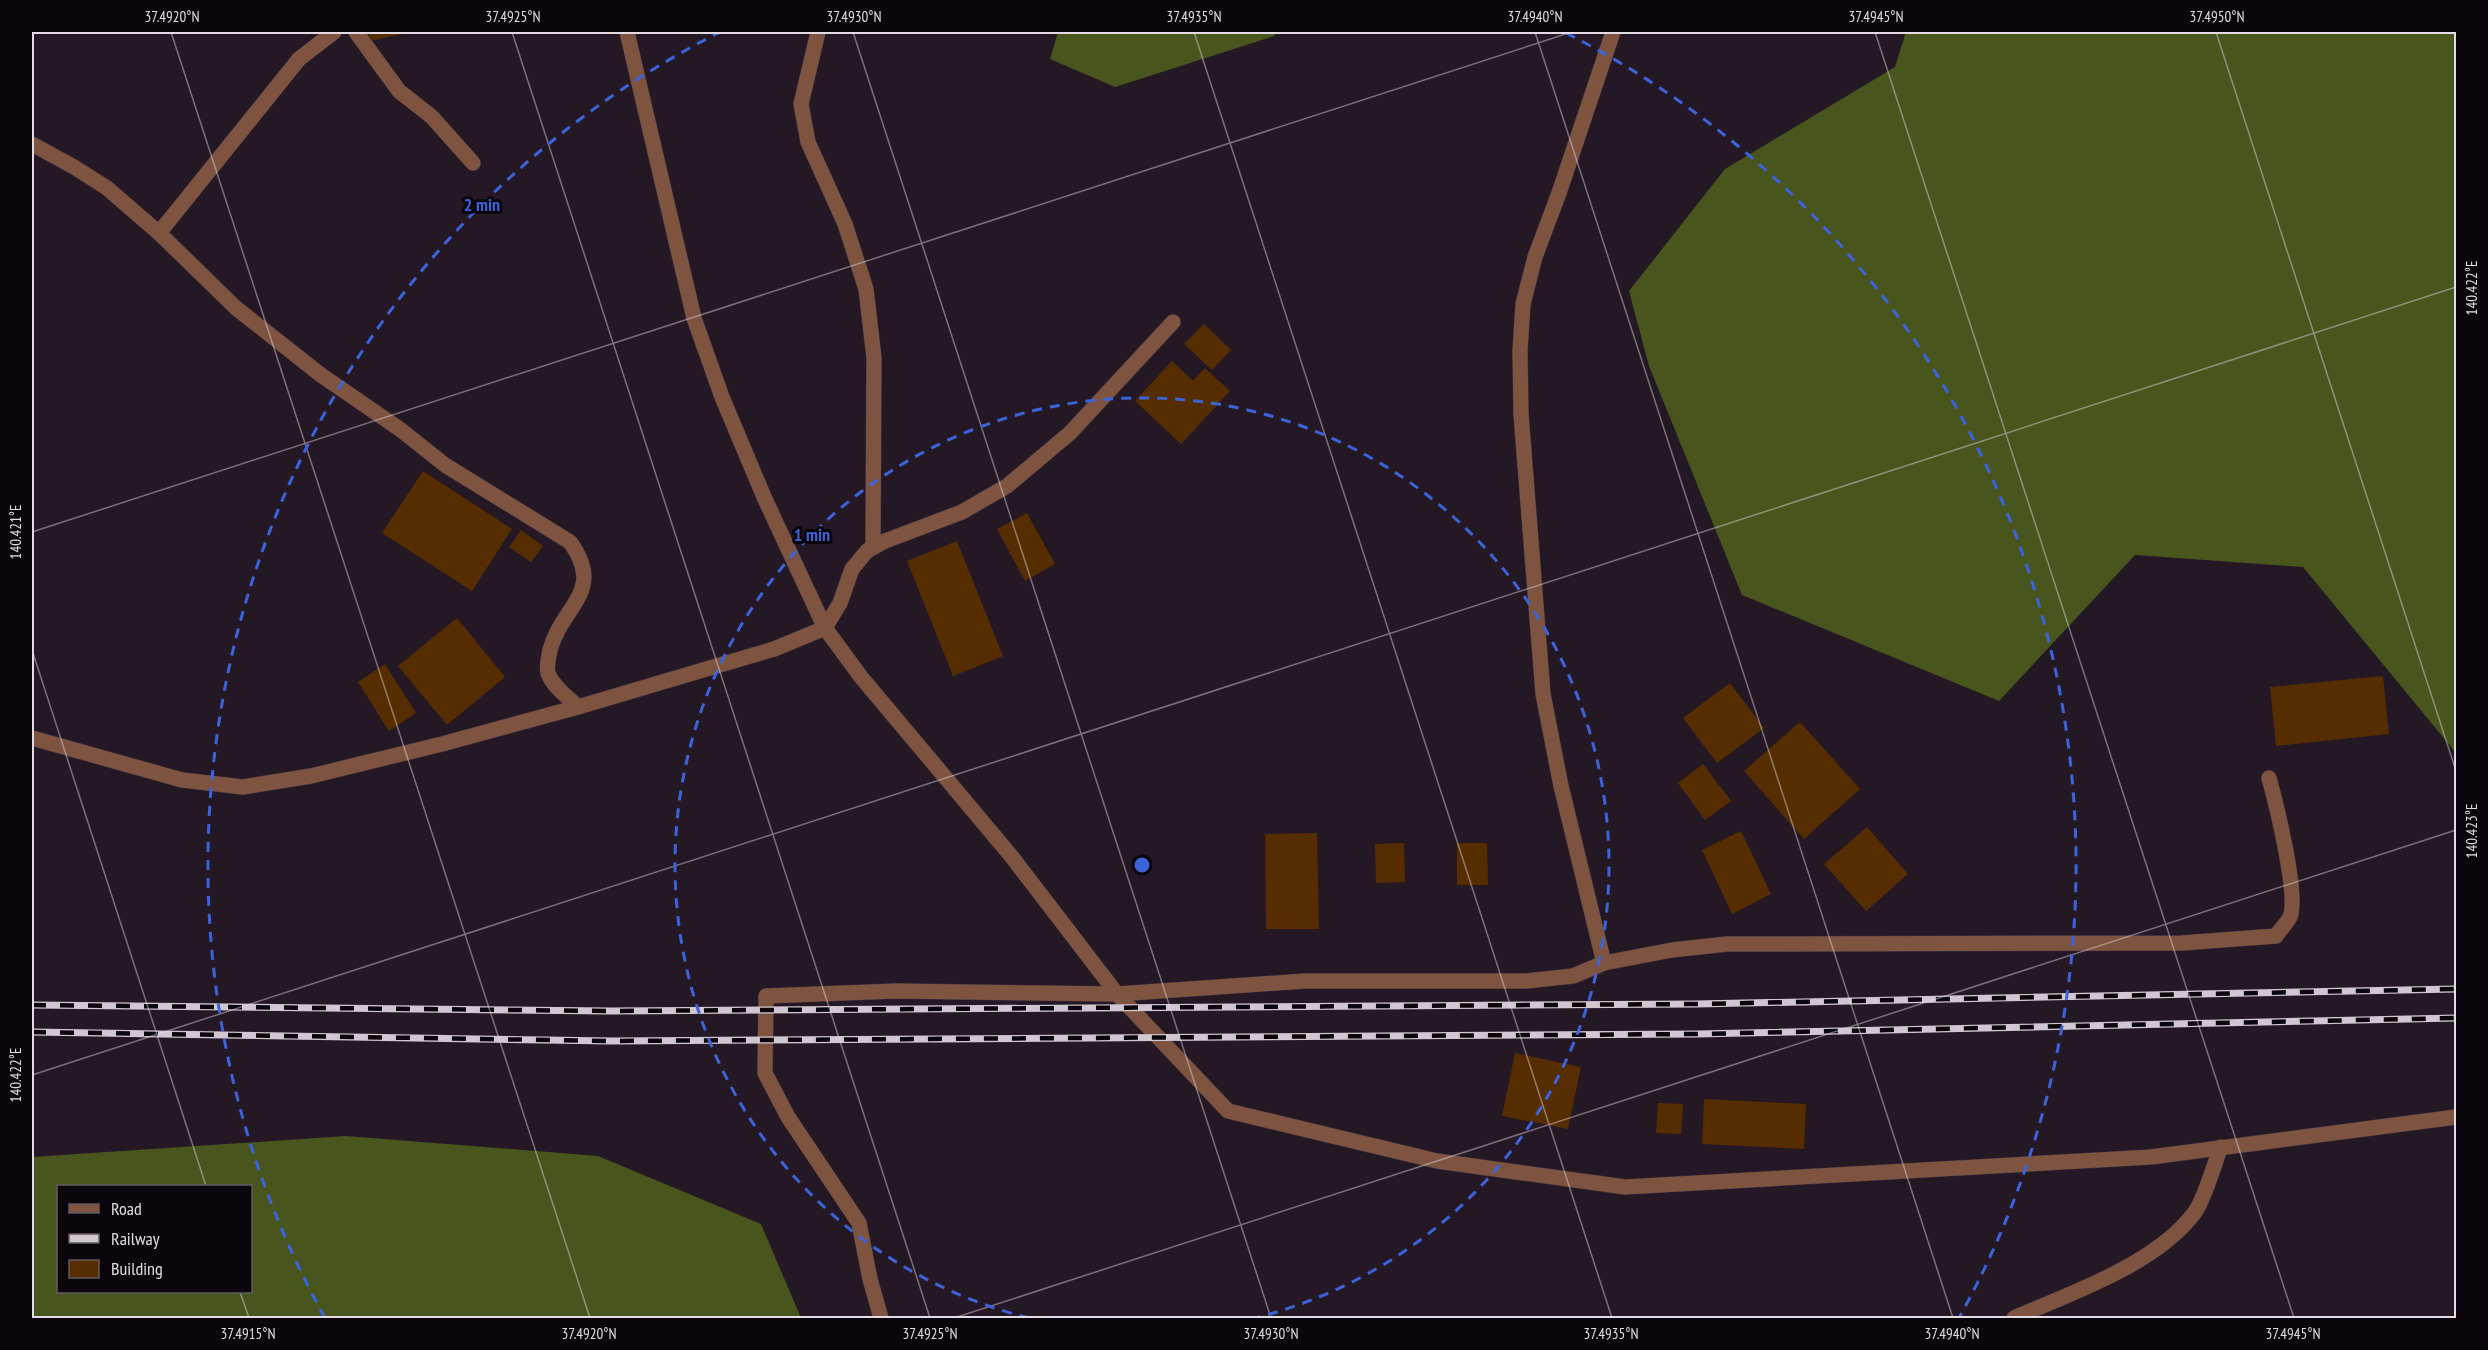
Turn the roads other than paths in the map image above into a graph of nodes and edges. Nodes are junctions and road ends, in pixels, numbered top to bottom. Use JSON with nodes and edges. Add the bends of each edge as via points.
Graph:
{"nodes":[{"id":1,"x":334,"y":32,"type":"edge"},
{"id":2,"x":356,"y":32,"type":"edge"},
{"id":3,"x":627,"y":32,"type":"edge"},
{"id":4,"x":818,"y":32,"type":"edge"},
{"id":5,"x":1613,"y":32,"type":"edge"},
{"id":6,"x":32,"y":144,"type":"edge"},
{"id":7,"x":473,"y":163,"type":"dead end"},
{"id":8,"x":159,"y":233,"type":"junction"},
{"id":9,"x":1173,"y":322,"type":"dead end"},
{"id":10,"x":873,"y":547,"type":"junction"},
{"id":11,"x":825,"y":628,"type":"junction"},
{"id":12,"x":579,"y":707,"type":"junction"},
{"id":13,"x":32,"y":738,"type":"edge"},
{"id":14,"x":2269,"y":778,"type":"dead end"},
{"id":15,"x":1604,"y":963,"type":"junction"},
{"id":16,"x":1117,"y":994,"type":"junction"},
{"id":17,"x":2457,"y":1117,"type":"edge"},
{"id":18,"x":2221,"y":1147,"type":"junction"},
{"id":19,"x":881,"y":1318,"type":"edge"},
{"id":20,"x":2013,"y":1318,"type":"edge"}],
"edges":[{"from":1,"to":8,"type":"street","via":[[299,60]]},
{"from":2,"to":7,"type":"street","via":[[399,91],[432,117]]},
{"from":3,"to":11,"type":"street","via":[[694,318],[764,497]]},
{"from":4,"to":10,"type":"street","via":[[801,104],[808,142],[845,224],[867,289],[874,358]]},
{"from":5,"to":15,"type":"street","via":[[1535,257],[1524,304],[1520,351],[1521,414],[1543,694]]},
{"from":6,"to":8,"type":"street","via":[[106,188]]},
{"from":8,"to":12,"type":"street","via":[[236,308],[321,375],[445,465],[570,542],[582,558],[584,586],[553,638],[548,674]]},
{"from":9,"to":10,"type":"street","via":[[1070,432],[1008,486],[962,512]]},
{"from":10,"to":11,"type":"street","via":[[852,569],[840,603]]},
{"from":11,"to":12,"type":"street","via":[[774,649]]},
{"from":11,"to":16,"type":"street","via":[[861,677],[1012,857]]},
{"from":12,"to":13,"type":"street","via":[[311,776],[243,788],[182,780]]},
{"from":14,"to":15,"type":"street","via":[[2280,817],[2291,888],[2291,916],[2276,936],[2182,943],[1727,944]]},
{"from":15,"to":16,"type":"street","via":[[1573,976],[1551,979],[1305,981]]},
{"from":16,"to":18,"type":"street","via":[[1228,1111],[1437,1161],[1503,1171],[1625,1187],[2151,1157]]},
{"from":16,"to":19,"type":"street","via":[[896,992],[766,996],[765,1072],[788,1117],[859,1223]]},
{"from":17,"to":18,"type":"street"},
{"from":18,"to":20,"type":"street","via":[[2196,1211],[2167,1240],[2121,1270]]}]}
